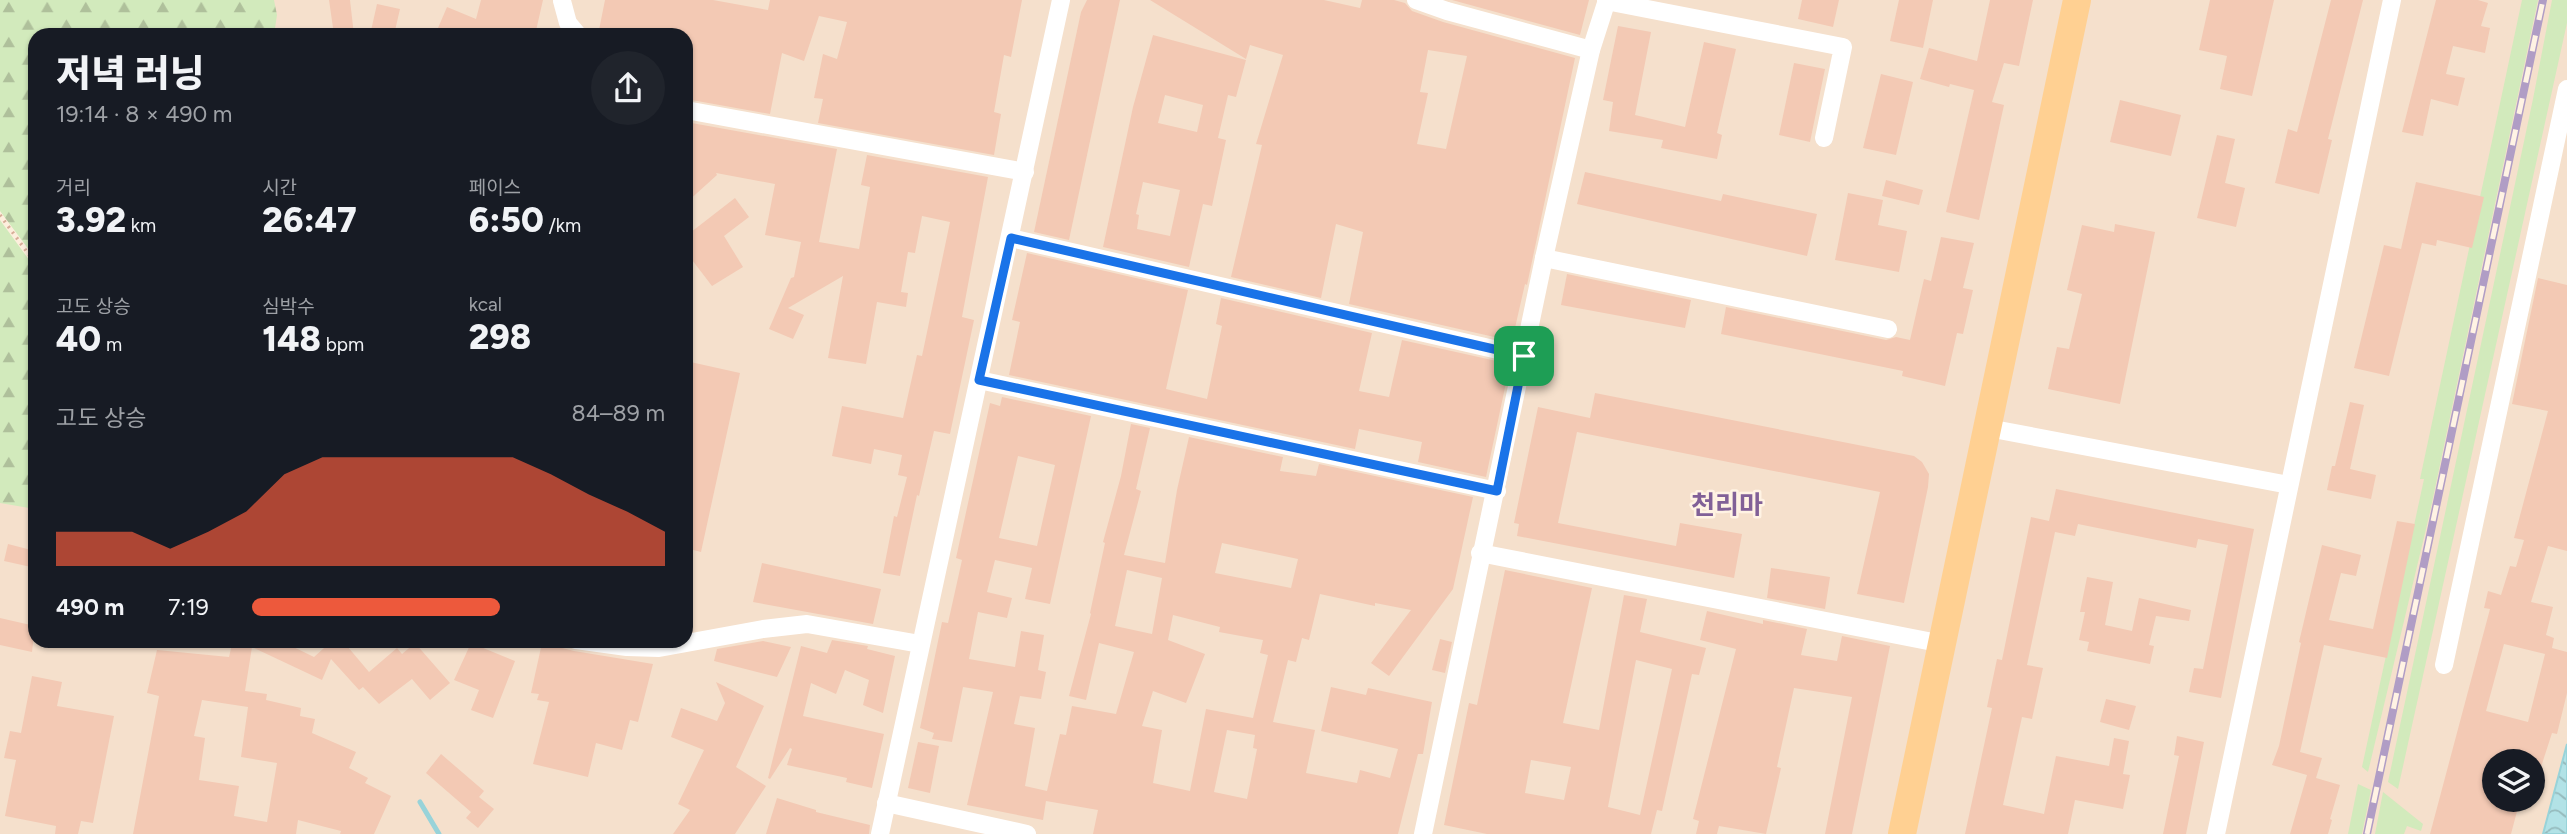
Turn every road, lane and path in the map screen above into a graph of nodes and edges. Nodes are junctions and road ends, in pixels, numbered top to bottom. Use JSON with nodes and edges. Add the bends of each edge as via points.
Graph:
{"nodes":[{"id":1,"x":1062,"y":0,"type":"edge"},
{"id":2,"x":1416,"y":0,"type":"edge"},
{"id":3,"x":1606,"y":0,"type":"edge"},
{"id":4,"x":2077,"y":0,"type":"edge"},
{"id":5,"x":2392,"y":0,"type":"edge"},
{"id":6,"x":562,"y":1,"type":"edge"},
{"id":7,"x":572,"y":28,"type":"edge"},
{"id":8,"x":1591,"y":50,"type":"junction"},
{"id":9,"x":2567,"y":89,"type":"edge"},
{"id":10,"x":693,"y":111,"type":"edge"},
{"id":11,"x":1824,"y":138,"type":"dead end"},
{"id":12,"x":1025,"y":172,"type":"junction"},
{"id":13,"x":0,"y":215,"type":"edge"},
{"id":14,"x":1011,"y":238,"type":"junction"},
{"id":15,"x":28,"y":254,"type":"edge"},
{"id":16,"x":1544,"y":258,"type":"junction"},
{"id":17,"x":1888,"y":329,"type":"dead end"},
{"id":18,"x":1524,"y":356,"type":"junction"},
{"id":19,"x":979,"y":380,"type":"junction"},
{"id":20,"x":1988,"y":428,"type":"junction"},
{"id":21,"x":2289,"y":485,"type":"junction"},
{"id":22,"x":1497,"y":491,"type":"junction"},
{"id":23,"x":1480,"y":553,"type":"junction"},
{"id":24,"x":693,"y":642,"type":"edge"},
{"id":25,"x":920,"y":644,"type":"junction"},
{"id":26,"x":1943,"y":644,"type":"junction"},
{"id":27,"x":2444,"y":665,"type":"dead end"},
{"id":28,"x":886,"y":803,"type":"junction"},
{"id":29,"x":880,"y":834,"type":"edge"},
{"id":30,"x":1027,"y":834,"type":"edge"},
{"id":31,"x":1423,"y":834,"type":"edge"},
{"id":32,"x":1902,"y":834,"type":"edge"},
{"id":33,"x":2216,"y":834,"type":"edge"}],
"edges":[{"from":1,"to":12,"type":"street"},
{"from":2,"to":8,"type":"street"},
{"from":3,"to":8,"type":"street"},
{"from":3,"to":11,"type":"street","via":[[1843,47]]},
{"from":4,"to":20,"type":"main road"},
{"from":5,"to":21,"type":"street"},
{"from":6,"to":7,"type":"street"},
{"from":8,"to":16,"type":"street"},
{"from":9,"to":27,"type":"street"},
{"from":10,"to":12,"type":"street"},
{"from":12,"to":14,"type":"street"},
{"from":13,"to":15,"type":"path"},
{"from":14,"to":18,"type":"street"},
{"from":14,"to":19,"type":"street"},
{"from":16,"to":17,"type":"street"},
{"from":16,"to":18,"type":"street"},
{"from":18,"to":22,"type":"street"},
{"from":19,"to":22,"type":"street"},
{"from":19,"to":25,"type":"street"},
{"from":20,"to":21,"type":"street"},
{"from":20,"to":26,"type":"main road"},
{"from":21,"to":33,"type":"street"},
{"from":22,"to":23,"type":"street"},
{"from":23,"to":26,"type":"street"},
{"from":23,"to":31,"type":"street"},
{"from":24,"to":25,"type":"street","via":[[807,624]]},
{"from":25,"to":28,"type":"street"},
{"from":26,"to":32,"type":"main road"},
{"from":28,"to":29,"type":"street"},
{"from":28,"to":30,"type":"street"}]}
